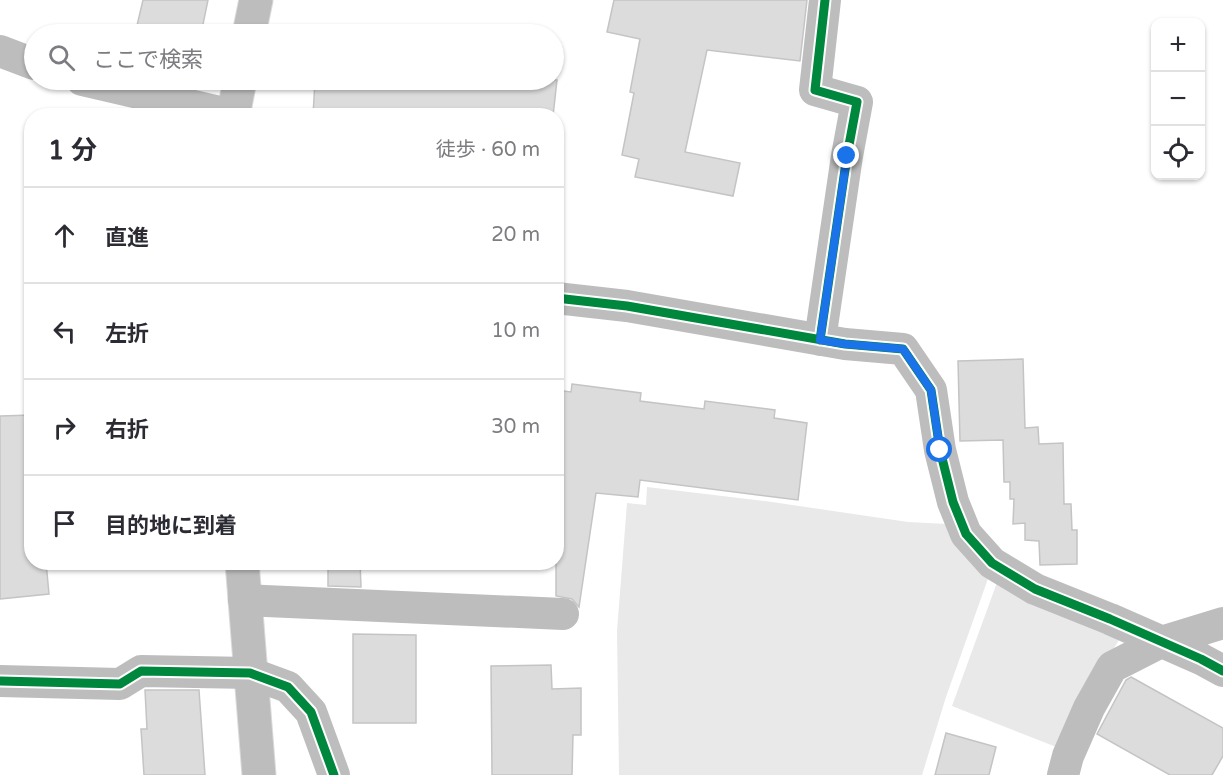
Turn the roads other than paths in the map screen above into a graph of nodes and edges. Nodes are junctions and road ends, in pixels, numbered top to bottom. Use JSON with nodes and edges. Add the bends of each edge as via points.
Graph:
{"nodes":[{"id":1,"x":256,"y":0,"type":"edge"},
{"id":2,"x":825,"y":0,"type":"edge"},
{"id":3,"x":251,"y":24,"type":"edge"},
{"id":4,"x":0,"y":51,"type":"edge"},
{"id":5,"x":24,"y":60,"type":"edge"},
{"id":6,"x":125,"y":90,"type":"edge"},
{"id":7,"x":238,"y":90,"type":"edge"},
{"id":8,"x":203,"y":108,"type":"edge"},
{"id":9,"x":234,"y":108,"type":"edge"},
{"id":10,"x":564,"y":299,"type":"edge"},
{"id":11,"x":820,"y":340,"type":"junction"},
{"id":12,"x":242,"y":570,"type":"edge"},
{"id":13,"x":244,"y":600,"type":"junction"},
{"id":14,"x":563,"y":614,"type":"dead end"},
{"id":15,"x":1223,"y":622,"type":"edge"},
{"id":16,"x":1161,"y":642,"type":"junction"},
{"id":17,"x":1223,"y":671,"type":"edge"},
{"id":18,"x":250,"y":672,"type":"junction"},
{"id":19,"x":0,"y":681,"type":"edge"},
{"id":20,"x":260,"y":775,"type":"edge"},
{"id":21,"x":334,"y":775,"type":"edge"},
{"id":22,"x":1063,"y":775,"type":"edge"}],
"edges":[{"from":1,"to":3,"type":"main road"},
{"from":2,"to":11,"type":"street","via":[[815,90],[857,102]]},
{"from":4,"to":5,"type":"street"},
{"from":6,"to":8,"type":"street"},
{"from":7,"to":9,"type":"main road"},
{"from":10,"to":11,"type":"street"},
{"from":11,"to":16,"type":"street","via":[[903,349],[931,390],[940,450],[966,534],[992,563],[1035,589]]},
{"from":12,"to":13,"type":"main road"},
{"from":13,"to":14,"type":"street"},
{"from":13,"to":18,"type":"main road"},
{"from":15,"to":16,"type":"street"},
{"from":16,"to":17,"type":"street"},
{"from":16,"to":22,"type":"street","via":[[1112,667],[1089,708]]},
{"from":18,"to":19,"type":"street","via":[[141,671],[120,684]]},
{"from":18,"to":20,"type":"main road"},
{"from":18,"to":21,"type":"street","via":[[288,687],[311,712]]}]}
